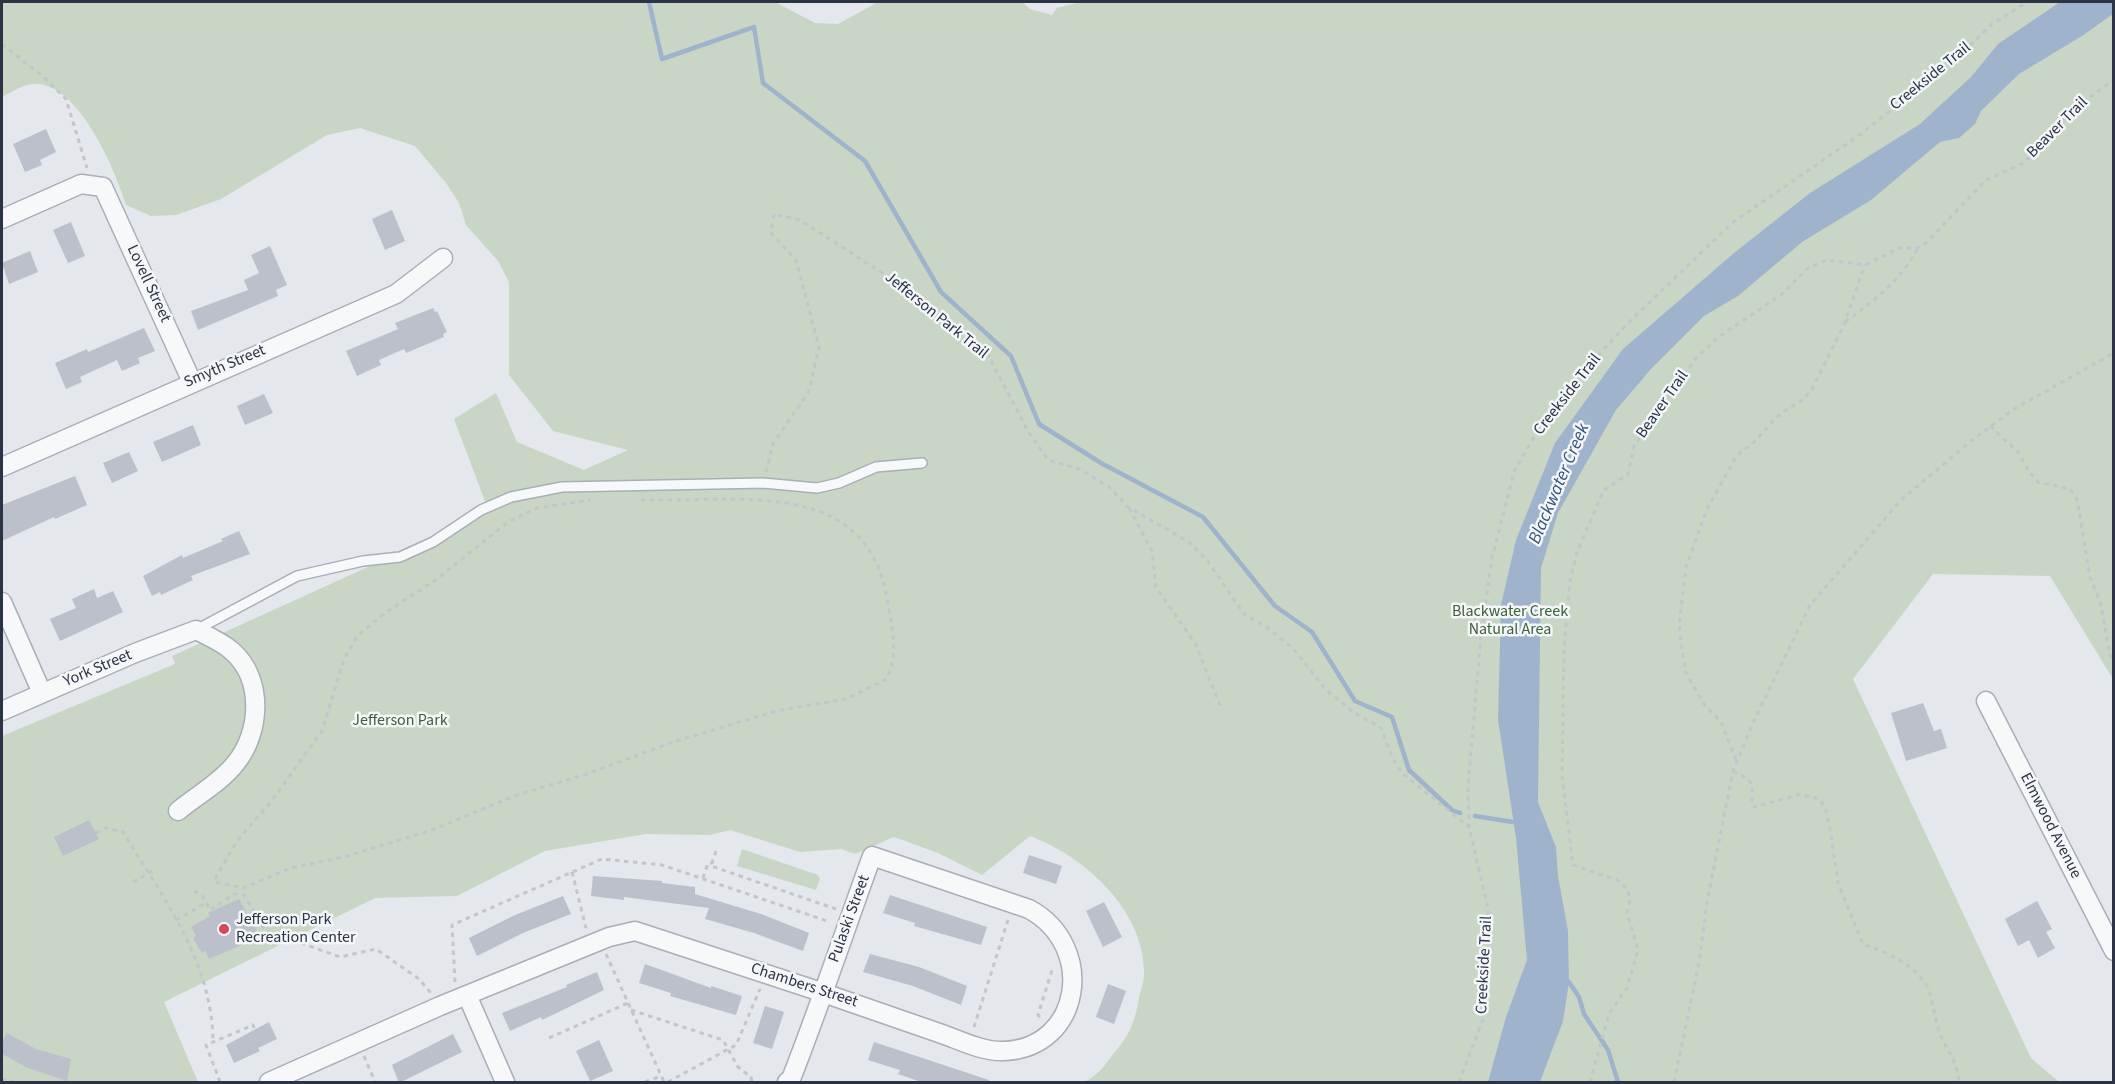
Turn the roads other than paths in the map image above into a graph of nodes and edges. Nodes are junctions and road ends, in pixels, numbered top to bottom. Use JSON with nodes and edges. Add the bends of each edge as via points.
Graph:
{"nodes":[{"id":1,"x":2,"y":219,"type":"edge"},
{"id":2,"x":443,"y":258,"type":"dead end"},
{"id":3,"x":192,"y":382,"type":"junction"},
{"id":4,"x":922,"y":463,"type":"dead end"},
{"id":5,"x":2,"y":467,"type":"edge"},
{"id":6,"x":2,"y":602,"type":"edge"},
{"id":7,"x":196,"y":630,"type":"junction"},
{"id":8,"x":42,"y":693,"type":"junction"},
{"id":9,"x":1986,"y":701,"type":"dead end"},
{"id":10,"x":2,"y":711,"type":"edge"},
{"id":11,"x":178,"y":811,"type":"dead end"},
{"id":12,"x":872,"y":856,"type":"joint"},
{"id":13,"x":2114,"y":951,"type":"edge"},
{"id":14,"x":461,"y":991,"type":"junction"},
{"id":15,"x":824,"y":993,"type":"junction"},
{"id":16,"x":269,"y":1083,"type":"edge"},
{"id":17,"x":505,"y":1083,"type":"edge"},
{"id":18,"x":787,"y":1083,"type":"edge"}],
"edges":[{"from":1,"to":3,"type":"street","name":"Lovell Street","via":[[81,184],[98,187]]},
{"from":2,"to":3,"type":"street","name":"Smyth Street","via":[[396,294]]},
{"from":3,"to":5,"type":"street","name":"Smyth Street"},
{"from":4,"to":7,"type":"lane","via":[[876,467],[817,488],[763,483],[562,487],[511,497],[400,557],[297,576]]},
{"from":6,"to":8,"type":"street"},
{"from":7,"to":8,"type":"street","name":"York Street"},
{"from":7,"to":11,"type":"street","via":[[231,650],[244,663],[254,683],[255,713],[250,741],[235,765]]},
{"from":8,"to":10,"type":"street","name":"York Street"},
{"from":9,"to":13,"type":"street","name":"Elmwood Avenue"},
{"from":12,"to":15,"type":"street","name":"Pulaski Street"},
{"from":12,"to":15,"type":"street","name":"Chambers Street","via":[[1041,915],[1060,934],[1071,959],[1070,1000],[1058,1022],[1041,1039],[1018,1049],[994,1051]]},
{"from":14,"to":15,"type":"street","name":"Chambers Street","via":[[635,931]]},
{"from":14,"to":16,"type":"street","name":"Chambers Street"},
{"from":14,"to":17,"type":"street"},
{"from":15,"to":18,"type":"street","name":"Pulaski Street"}]}
